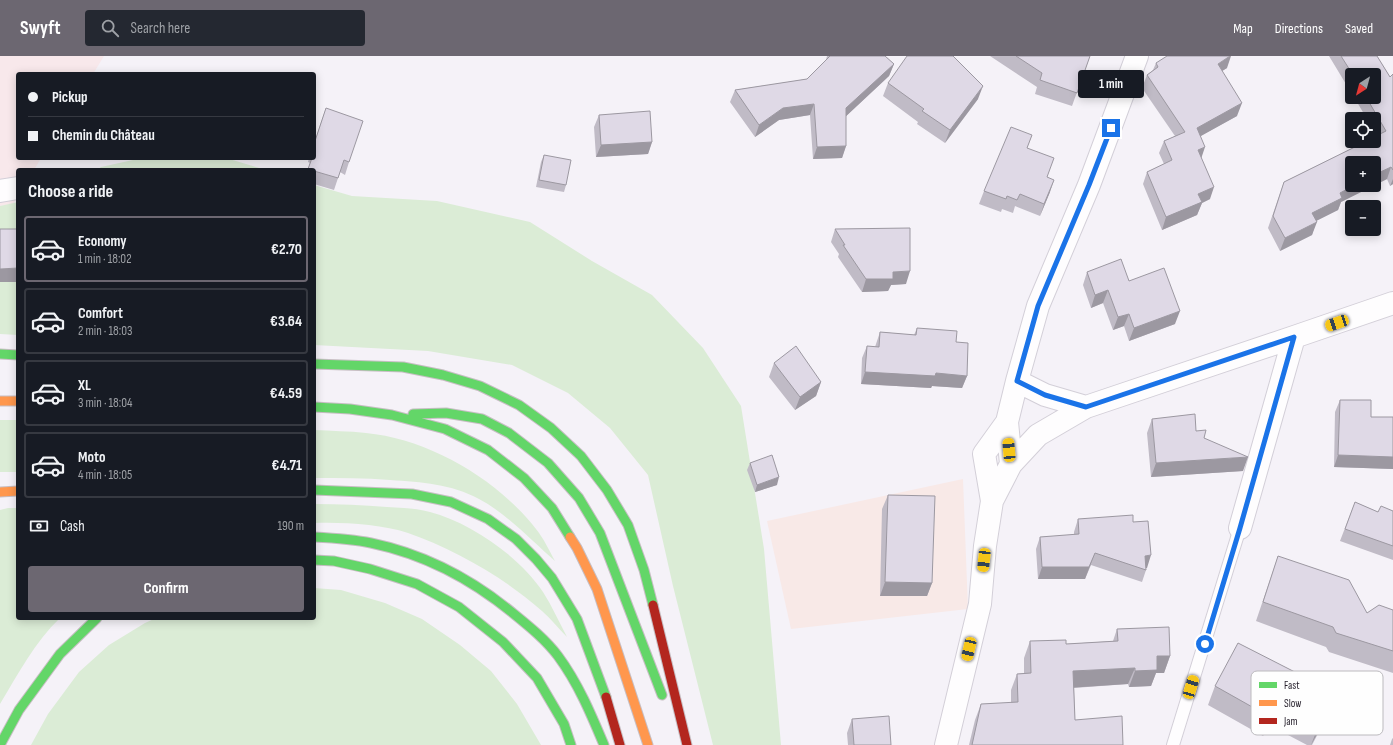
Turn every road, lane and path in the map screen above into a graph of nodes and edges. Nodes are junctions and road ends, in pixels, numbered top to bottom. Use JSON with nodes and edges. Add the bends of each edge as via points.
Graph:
{"nodes":[{"id":1,"x":1137,"y":56,"type":"edge"},
{"id":2,"x":16,"y":188,"type":"edge"},
{"id":3,"x":0,"y":191,"type":"edge"},
{"id":4,"x":1393,"y":303,"type":"edge"},
{"id":5,"x":1294,"y":337,"type":"junction"},
{"id":6,"x":0,"y":354,"type":"edge"},
{"id":7,"x":16,"y":355,"type":"edge"},
{"id":8,"x":316,"y":364,"type":"edge"},
{"id":9,"x":1017,"y":381,"type":"junction"},
{"id":10,"x":0,"y":401,"type":"edge"},
{"id":11,"x":16,"y":401,"type":"edge"},
{"id":12,"x":316,"y":407,"type":"edge"},
{"id":13,"x":1086,"y":407,"type":"junction"},
{"id":14,"x":392,"y":415,"type":"junction"},
{"id":15,"x":1007,"y":422,"type":"junction"},
{"id":16,"x":1010,"y":464,"type":"junction"},
{"id":17,"x":316,"y":490,"type":"edge"},
{"id":18,"x":16,"y":491,"type":"edge"},
{"id":19,"x":0,"y":492,"type":"edge"},
{"id":20,"x":992,"y":501,"type":"junction"},
{"id":21,"x":1240,"y":528,"type":"joint"},
{"id":22,"x":316,"y":537,"type":"edge"},
{"id":23,"x":316,"y":560,"type":"edge"},
{"id":24,"x":95,"y":620,"type":"edge"},
{"id":25,"x":101,"y":620,"type":"edge"},
{"id":26,"x":82,"y":632,"type":"junction"},
{"id":27,"x":665,"y":701,"type":"dead end"},
{"id":28,"x":670,"y":716,"type":"dead end"},
{"id":29,"x":0,"y":745,"type":"edge"},
{"id":30,"x":571,"y":745,"type":"edge"},
{"id":31,"x":604,"y":745,"type":"edge"},
{"id":32,"x":620,"y":745,"type":"edge"},
{"id":33,"x":648,"y":745,"type":"edge"},
{"id":34,"x":681,"y":745,"type":"edge"},
{"id":35,"x":687,"y":745,"type":"edge"},
{"id":36,"x":946,"y":745,"type":"edge"},
{"id":37,"x":1174,"y":745,"type":"edge"}],
"edges":[{"from":1,"to":9,"type":"street","via":[[1089,185],[1038,306]]},
{"from":2,"to":3,"type":"street"},
{"from":4,"to":5,"type":"street"},
{"from":5,"to":13,"type":"street"},
{"from":5,"to":21,"type":"street"},
{"from":6,"to":7,"type":"highway"},
{"from":8,"to":35,"type":"highway","via":[[403,367],[480,386],[538,418],[581,456],[607,490],[628,525],[644,570]]},
{"from":9,"to":13,"type":"street","via":[[1045,395]]},
{"from":9,"to":15,"type":"street"},
{"from":10,"to":11,"type":"highway"},
{"from":12,"to":14,"type":"highway"},
{"from":13,"to":16,"type":"street","via":[[1038,435]]},
{"from":14,"to":27,"type":"highway","via":[[446,413],[482,419],[509,433],[548,463],[579,498],[600,534]]},
{"from":14,"to":33,"type":"highway","via":[[445,429],[488,450],[524,478],[552,508],[577,548],[596,589]]},
{"from":15,"to":16,"type":"street"},
{"from":15,"to":20,"type":"street","via":[[984,454]]},
{"from":16,"to":20,"type":"street"},
{"from":17,"to":32,"type":"highway","via":[[412,494],[450,502],[488,519],[516,539],[552,578],[577,619],[602,685]]},
{"from":18,"to":19,"type":"highway"},
{"from":20,"to":36,"type":"street","via":[[980,604]]},
{"from":21,"to":37,"type":"lane"},
{"from":22,"to":31,"type":"highway","via":[[382,546],[410,553],[467,580],[508,608],[548,644],[566,669],[575,682]]},
{"from":23,"to":30,"type":"highway","via":[[334,561],[370,569],[417,584],[460,607],[503,642],[537,678],[564,724]]},
{"from":24,"to":26,"type":"highway"},
{"from":25,"to":26,"type":"highway"},
{"from":26,"to":29,"type":"highway","via":[[60,654],[19,710]]},
{"from":28,"to":34,"type":"highway"}]}
